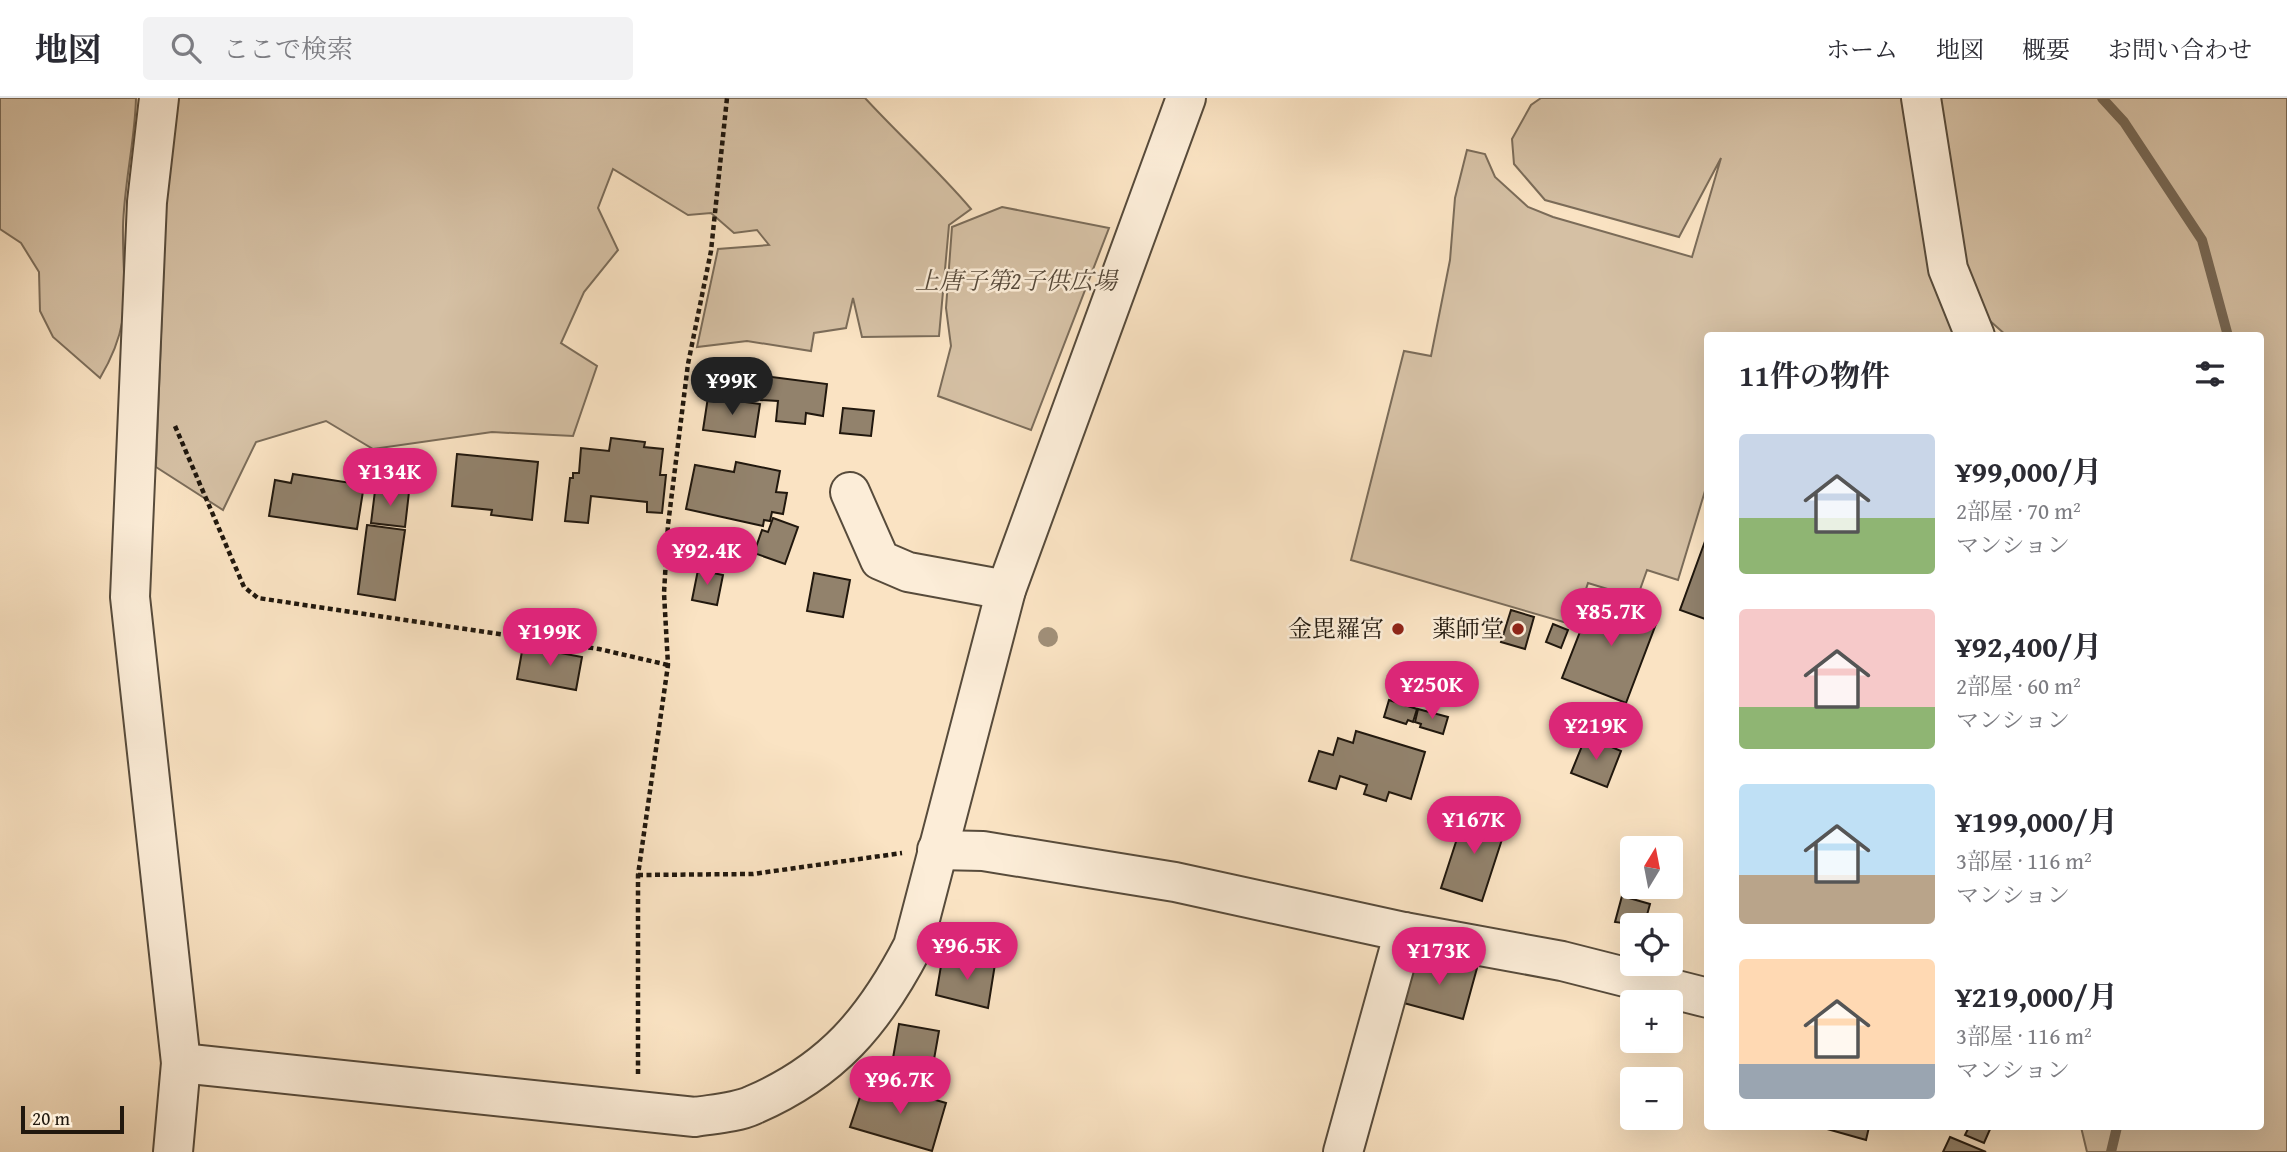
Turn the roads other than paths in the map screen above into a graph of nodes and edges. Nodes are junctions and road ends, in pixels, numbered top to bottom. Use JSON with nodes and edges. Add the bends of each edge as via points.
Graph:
{"nodes":[{"id":1,"x":159,"y":98,"type":"edge"},
{"id":2,"x":1186,"y":98,"type":"edge"},
{"id":3,"x":1921,"y":98,"type":"edge"},
{"id":4,"x":1973,"y":332,"type":"edge"},
{"id":5,"x":850,"y":492,"type":"dead end"},
{"id":6,"x":1006,"y":590,"type":"junction"},
{"id":7,"x":937,"y":850,"type":"junction"},
{"id":8,"x":1404,"y":932,"type":"junction"},
{"id":9,"x":1704,"y":997,"type":"edge"},
{"id":10,"x":181,"y":1063,"type":"junction"},
{"id":11,"x":173,"y":1152,"type":"edge"},
{"id":12,"x":1343,"y":1152,"type":"edge"}],
"edges":[{"from":1,"to":10,"type":"street","via":[[147,202],[130,597]]},
{"from":2,"to":6,"type":"street"},
{"from":3,"to":4,"type":"street","via":[[1948,268]]},
{"from":5,"to":6,"type":"street","via":[[880,560],[908,572]]},
{"from":6,"to":7,"type":"street"},
{"from":7,"to":8,"type":"street","via":[[983,850],[1175,882]]},
{"from":7,"to":10,"type":"street","via":[[913,946],[888,994],[850,1041],[807,1077],[751,1107],[695,1117]]},
{"from":8,"to":9,"type":"street","via":[[1562,961]]},
{"from":8,"to":12,"type":"street"},
{"from":10,"to":11,"type":"street"}]}
